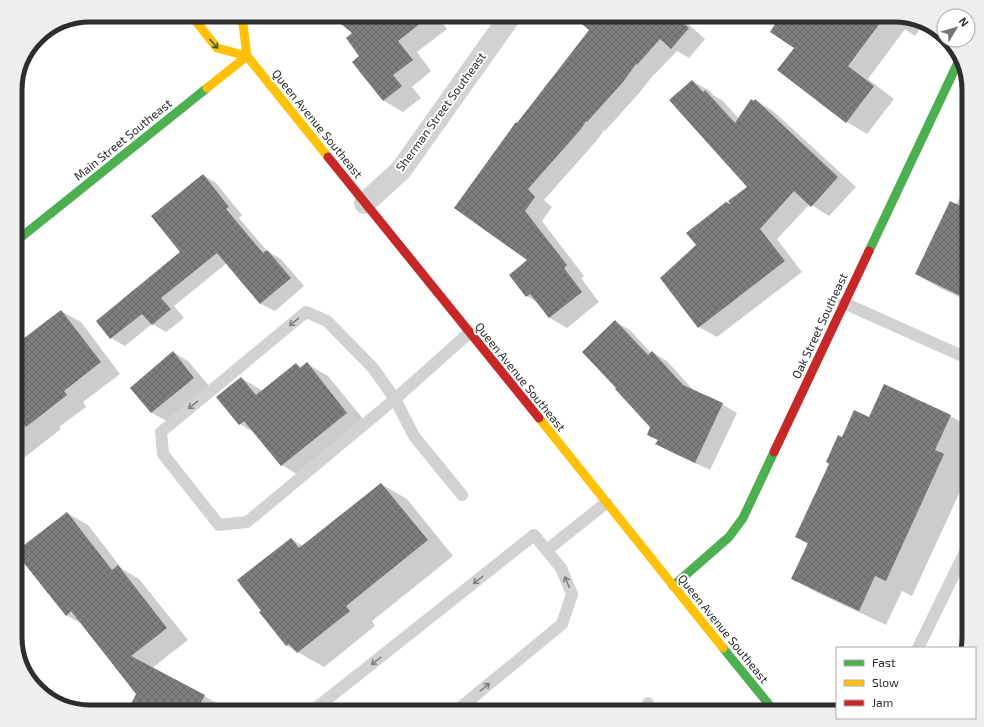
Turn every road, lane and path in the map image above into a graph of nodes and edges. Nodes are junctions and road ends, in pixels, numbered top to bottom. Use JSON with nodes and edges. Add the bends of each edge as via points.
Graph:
{"nodes":[{"id":1,"x":197,"y":22,"type":"edge"},
{"id":2,"x":241,"y":22,"type":"edge"},
{"id":3,"x":506,"y":22,"type":"edge"},
{"id":4,"x":247,"y":56,"type":"junction"},
{"id":5,"x":957,"y":65,"type":"edge"},
{"id":6,"x":364,"y":203,"type":"junction"},
{"id":7,"x":22,"y":236,"type":"edge"},
{"id":8,"x":844,"y":303,"type":"junction"},
{"id":9,"x":469,"y":333,"type":"junction"},
{"id":10,"x":962,"y":356,"type":"edge"},
{"id":11,"x":395,"y":399,"type":"junction"},
{"id":12,"x":462,"y":495,"type":"dead end"},
{"id":13,"x":606,"y":503,"type":"junction"},
{"id":14,"x":547,"y":550,"type":"junction"},
{"id":15,"x":962,"y":558,"type":"edge"},
{"id":16,"x":673,"y":586,"type":"junction"},
{"id":17,"x":918,"y":647,"type":"edge"},
{"id":18,"x":321,"y":705,"type":"edge"},
{"id":19,"x":464,"y":705,"type":"edge"},
{"id":20,"x":769,"y":705,"type":"edge"}],
"edges":[{"from":1,"to":4,"type":"main road","one_way":true,"via":[[217,48]]},
{"from":2,"to":4,"type":"main road"},
{"from":3,"to":6,"type":"street","name":"Sherman Street Southeast","via":[[401,170]]},
{"from":4,"to":6,"type":"main road","name":"Queen Avenue Southeast"},
{"from":4,"to":7,"type":"main road","name":"Main Street Southeast"},
{"from":5,"to":8,"type":"main road","name":"Oak Street Southeast"},
{"from":6,"to":9,"type":"main road","name":"Queen Avenue Southeast"},
{"from":8,"to":10,"type":"lane"},
{"from":8,"to":16,"type":"main road","name":"Oak Street Southeast","via":[[743,518],[729,538]]},
{"from":9,"to":11,"type":"lane"},
{"from":9,"to":13,"type":"main road","name":"Queen Avenue Southeast"},
{"from":11,"to":11,"type":"lane","one_way":true,"via":[[373,368],[327,321],[306,312],[161,432],[163,454],[219,525],[247,522]]},
{"from":11,"to":12,"type":"lane","via":[[414,436]]},
{"from":13,"to":14,"type":"lane"},
{"from":13,"to":16,"type":"main road","name":"Queen Avenue Southeast"},
{"from":14,"to":18,"type":"lane","one_way":true,"via":[[534,535]]},
{"from":19,"to":14,"type":"lane","one_way":true,"via":[[562,624],[572,594],[561,568]]},
{"from":15,"to":17,"type":"lane"},
{"from":16,"to":20,"type":"main road","name":"Queen Avenue Southeast"}]}
